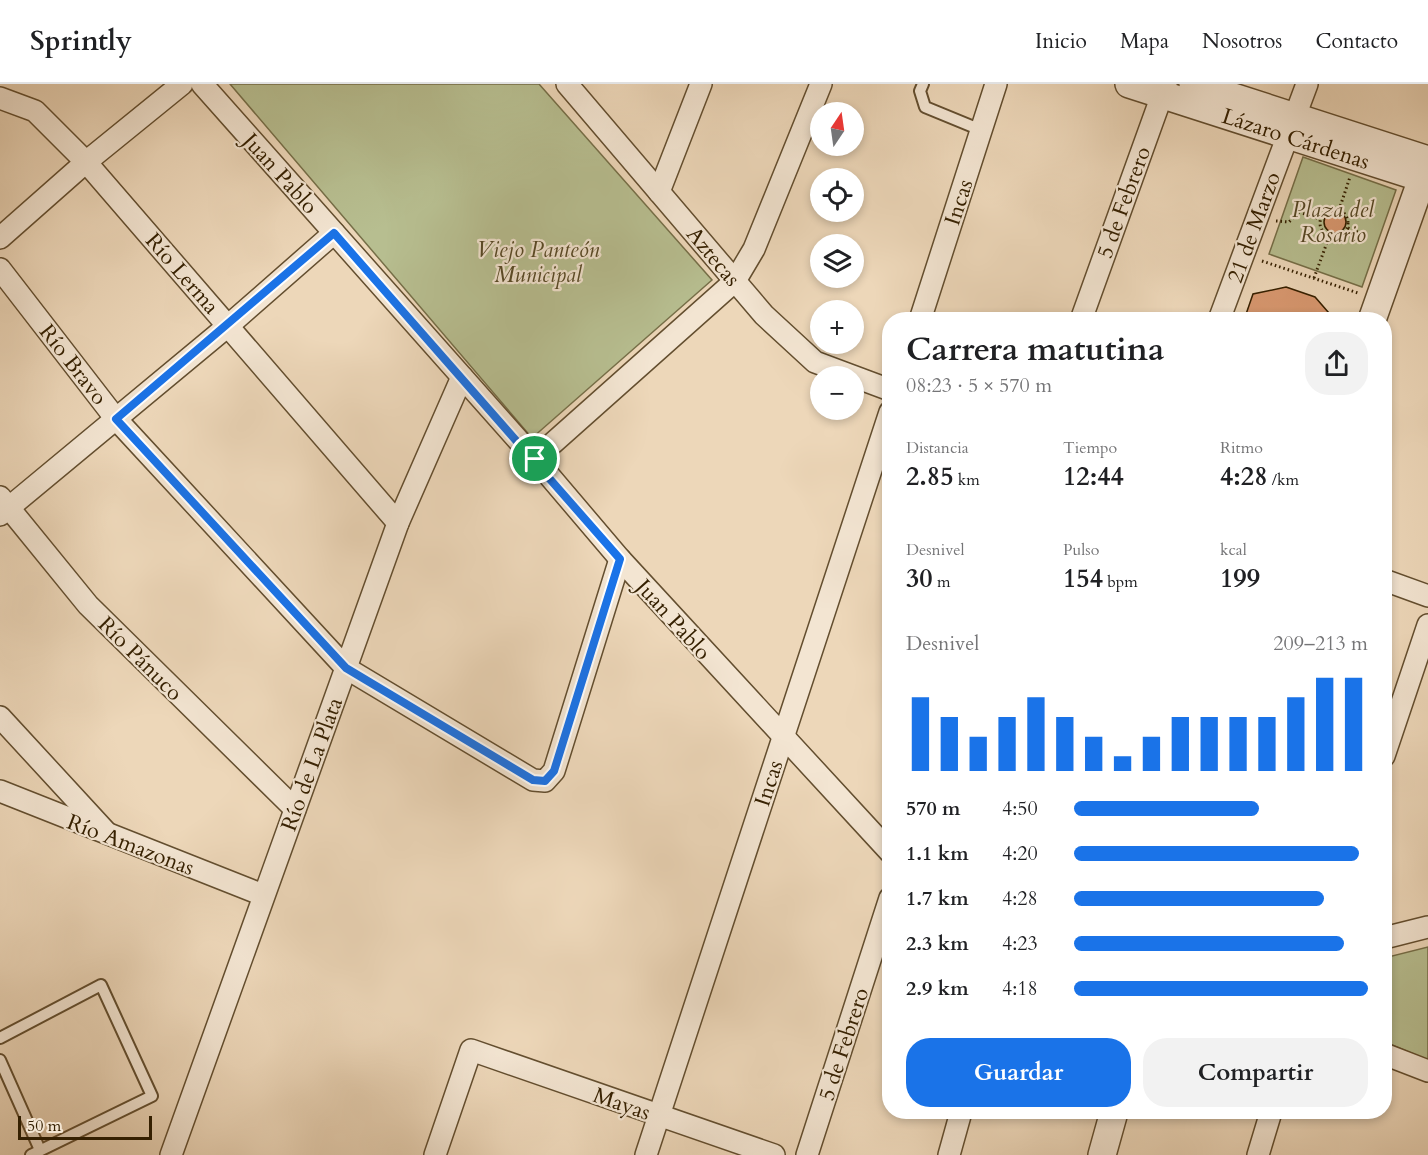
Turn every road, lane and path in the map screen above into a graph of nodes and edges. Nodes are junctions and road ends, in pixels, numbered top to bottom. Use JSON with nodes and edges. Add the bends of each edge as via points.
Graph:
{"nodes":[{"id":1,"x":182,"y":84,"type":"edge"},
{"id":2,"x":202,"y":84,"type":"edge"},
{"id":3,"x":567,"y":84,"type":"edge"},
{"id":4,"x":701,"y":84,"type":"edge"},
{"id":5,"x":821,"y":84,"type":"edge"},
{"id":6,"x":922,"y":84,"type":"edge"},
{"id":7,"x":996,"y":84,"type":"edge"},
{"id":8,"x":1129,"y":84,"type":"edge"},
{"id":9,"x":1193,"y":84,"type":"edge"},
{"id":10,"x":1306,"y":84,"type":"edge"},
{"id":11,"x":1163,"y":89,"type":"edge"},
{"id":12,"x":0,"y":98,"type":"edge"},
{"id":13,"x":1291,"y":126,"type":"junction"},
{"id":14,"x":981,"y":130,"type":"junction"},
{"id":15,"x":86,"y":162,"type":"junction"},
{"id":16,"x":1426,"y":170,"type":"edge"},
{"id":17,"x":659,"y":192,"type":"junction"},
{"id":18,"x":1258,"y":214,"type":"junction"},
{"id":19,"x":1320,"y":219,"type":"junction"},
{"id":20,"x":1348,"y":228,"type":"junction"},
{"id":21,"x":334,"y":233,"type":"junction"},
{"id":22,"x":1367,"y":236,"type":"dead end"},
{"id":23,"x":1329,"y":237,"type":"junction"},
{"id":24,"x":0,"y":238,"type":"edge"},
{"id":25,"x":1244,"y":253,"type":"junction"},
{"id":26,"x":0,"y":269,"type":"edge"},
{"id":27,"x":1314,"y":278,"type":"junction"},
{"id":28,"x":735,"y":281,"type":"junction"},
{"id":29,"x":1383,"y":286,"type":"junction"},
{"id":30,"x":923,"y":312,"type":"edge"},
{"id":31,"x":1084,"y":312,"type":"edge"},
{"id":32,"x":1222,"y":312,"type":"edge"},
{"id":33,"x":1375,"y":312,"type":"edge"},
{"id":34,"x":228,"y":325,"type":"junction"},
{"id":35,"x":462,"y":377,"type":"junction"},
{"id":36,"x":882,"y":387,"type":"edge"},
{"id":37,"x":116,"y":419,"type":"junction"},
{"id":38,"x":882,"y":436,"type":"edge"},
{"id":39,"x":535,"y":459,"type":"junction"},
{"id":40,"x":3,"y":506,"type":"edge"},
{"id":41,"x":398,"y":523,"type":"junction"},
{"id":42,"x":620,"y":559,"type":"junction"},
{"id":43,"x":1392,"y":583,"type":"edge"},
{"id":44,"x":1428,"y":596,"type":"edge"},
{"id":45,"x":1428,"y":625,"type":"edge"},
{"id":46,"x":346,"y":668,"type":"junction"},
{"id":47,"x":0,"y":717,"type":"edge"},
{"id":48,"x":1392,"y":732,"type":"edge"},
{"id":49,"x":783,"y":738,"type":"junction"},
{"id":50,"x":0,"y":791,"type":"edge"},
{"id":51,"x":295,"y":809,"type":"junction"},
{"id":52,"x":110,"y":837,"type":"junction"},
{"id":53,"x":882,"y":843,"type":"edge"},
{"id":54,"x":263,"y":895,"type":"junction"},
{"id":55,"x":882,"y":923,"type":"edge"},
{"id":56,"x":1428,"y":927,"type":"edge"},
{"id":57,"x":1392,"y":936,"type":"edge"},
{"id":58,"x":0,"y":1038,"type":"edge"},
{"id":59,"x":1392,"y":1057,"type":"edge"},
{"id":60,"x":0,"y":1060,"type":"edge"},
{"id":61,"x":1428,"y":1071,"type":"edge"},
{"id":62,"x":659,"y":1116,"type":"junction"},
{"id":63,"x":960,"y":1119,"type":"edge"},
{"id":64,"x":1112,"y":1119,"type":"edge"},
{"id":65,"x":1269,"y":1119,"type":"edge"},
{"id":66,"x":35,"y":1153,"type":"edge"},
{"id":67,"x":171,"y":1155,"type":"edge"},
{"id":68,"x":435,"y":1155,"type":"edge"},
{"id":69,"x":646,"y":1155,"type":"edge"},
{"id":70,"x":774,"y":1155,"type":"edge"},
{"id":71,"x":807,"y":1155,"type":"edge"},
{"id":72,"x":949,"y":1155,"type":"edge"},
{"id":73,"x":1102,"y":1155,"type":"edge"},
{"id":74,"x":1258,"y":1155,"type":"edge"}],
"edges":[{"from":1,"to":15,"type":"street"},
{"from":2,"to":21,"type":"street","name":"Juan Pablo"},
{"from":3,"to":17,"type":"street","name":"Aztecas"},
{"from":4,"to":17,"type":"street"},
{"from":5,"to":28,"type":"street","via":[[754,249]]},
{"from":6,"to":14,"type":"lane","via":[[925,107]]},
{"from":7,"to":14,"type":"street","name":"Incas"},
{"from":8,"to":11,"type":"street","name":"Lázaro Cárdenas"},
{"from":9,"to":13,"type":"street","name":"Lázaro Cárdenas"},
{"from":10,"to":13,"type":"street","name":"21 de Marzo"},
{"from":11,"to":13,"type":"street","name":"Lázaro Cárdenas"},
{"from":11,"to":31,"type":"street","name":"5 de Febrero"},
{"from":12,"to":15,"type":"street","name":"Río Lerma","via":[[35,111]]},
{"from":13,"to":16,"type":"street","name":"Lázaro Cárdenas"},
{"from":13,"to":18,"type":"street","name":"21 de Marzo"},
{"from":14,"to":30,"type":"street","name":"Incas"},
{"from":15,"to":24,"type":"street"},
{"from":15,"to":34,"type":"street","name":"Río Lerma"},
{"from":16,"to":29,"type":"street"},
{"from":17,"to":28,"type":"street","name":"Aztecas"},
{"from":18,"to":19,"type":"path","via":[[1282,223],[1299,212]]},
{"from":18,"to":25,"type":"street","name":"21 de Marzo"},
{"from":19,"to":20,"type":"path","via":[[1330,210],[1339,210],[1347,216]]},
{"from":19,"to":23,"type":"path","via":[[1320,229]]},
{"from":20,"to":22,"type":"path"},
{"from":20,"to":23,"type":"path","via":[[1340,237]]},
{"from":21,"to":34,"type":"street"},
{"from":21,"to":35,"type":"street","name":"Juan Pablo"},
{"from":23,"to":27,"type":"path"},
{"from":25,"to":27,"type":"path"},
{"from":25,"to":32,"type":"street","name":"21 de Marzo"},
{"from":26,"to":37,"type":"street","name":"Río Bravo"},
{"from":27,"to":29,"type":"path","via":[[1364,295]]},
{"from":28,"to":36,"type":"street","name":"Aztecas","via":[[764,315],[815,362]]},
{"from":28,"to":39,"type":"street"},
{"from":29,"to":33,"type":"street"},
{"from":34,"to":37,"type":"street"},
{"from":34,"to":41,"type":"street","name":"Río Lerma"},
{"from":35,"to":39,"type":"street","name":"Juan Pablo"},
{"from":35,"to":41,"type":"street","name":"Río de La Plata"},
{"from":37,"to":40,"type":"street"},
{"from":37,"to":46,"type":"street","name":"Río Bravo"},
{"from":38,"to":49,"type":"street","name":"Incas"},
{"from":39,"to":42,"type":"street","name":"Juan Pablo"},
{"from":40,"to":51,"type":"street","name":"Río Pánuco","via":[[88,605]]},
{"from":41,"to":46,"type":"street","name":"Río de La Plata"},
{"from":42,"to":46,"type":"street","name":"Río Bravo","via":[[554,771],[545,781],[524,775]]},
{"from":42,"to":49,"type":"street","name":"Juan Pablo"},
{"from":43,"to":44,"type":"street"},
{"from":45,"to":48,"type":"street"},
{"from":46,"to":51,"type":"street","name":"Río de La Plata"},
{"from":47,"to":52,"type":"street"},
{"from":49,"to":53,"type":"street","name":"Juan Pablo"},
{"from":49,"to":62,"type":"street","name":"Incas"},
{"from":50,"to":52,"type":"street","name":"Río Amazonas"},
{"from":51,"to":54,"type":"street","name":"Río de La Plata"},
{"from":52,"to":54,"type":"street","name":"Río Amazonas"},
{"from":54,"to":67,"type":"street","name":"Río de La Plata"},
{"from":55,"to":71,"type":"street","name":"5 de Febrero"},
{"from":56,"to":57,"type":"street"},
{"from":58,"to":66,"type":"lane","via":[[100,985],[152,1096]]},
{"from":59,"to":61,"type":"street"},
{"from":60,"to":66,"type":"lane"},
{"from":62,"to":68,"type":"street","name":"Mayas","via":[[471,1050]]},
{"from":62,"to":69,"type":"street","name":"Incas"},
{"from":62,"to":70,"type":"street","name":"Mayas"},
{"from":63,"to":72,"type":"street"},
{"from":64,"to":73,"type":"street"},
{"from":65,"to":74,"type":"street"}]}
